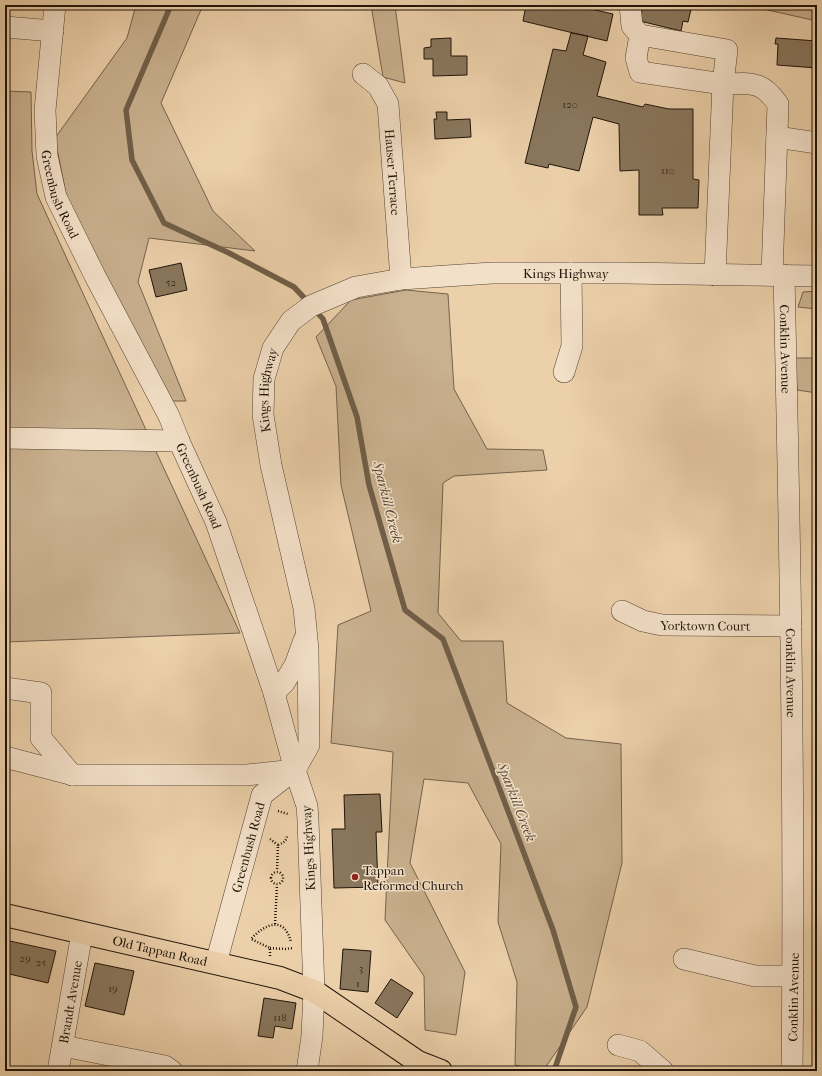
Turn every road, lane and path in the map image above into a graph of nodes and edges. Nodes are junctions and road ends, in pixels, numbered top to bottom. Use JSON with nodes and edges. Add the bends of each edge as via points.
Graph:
{"nodes":[{"id":1,"x":56,"y":5,"type":"edge"},
{"id":2,"x":630,"y":5,"type":"edge"},
{"id":3,"x":5,"y":27,"type":"edge"},
{"id":4,"x":53,"y":31,"type":"junction"},
{"id":5,"x":640,"y":35,"type":"junction"},
{"id":6,"x":363,"y":74,"type":"dead end"},
{"id":7,"x":723,"y":84,"type":"junction"},
{"id":8,"x":777,"y":137,"type":"junction"},
{"id":9,"x":817,"y":143,"type":"edge"},
{"id":10,"x":571,"y":273,"type":"junction"},
{"id":11,"x":715,"y":275,"type":"junction"},
{"id":12,"x":778,"y":275,"type":"junction"},
{"id":13,"x":817,"y":276,"type":"edge"},
{"id":14,"x":401,"y":279,"type":"junction"},
{"id":15,"x":564,"y":372,"type":"dead end"},
{"id":16,"x":5,"y":438,"type":"edge"},
{"id":17,"x":179,"y":442,"type":"junction"},
{"id":18,"x":622,"y":612,"type":"dead end"},
{"id":19,"x":791,"y":626,"type":"junction"},
{"id":20,"x":306,"y":631,"type":"junction"},
{"id":21,"x":5,"y":688,"type":"edge"},
{"id":22,"x":274,"y":693,"type":"junction"},
{"id":23,"x":5,"y":757,"type":"edge"},
{"id":24,"x":295,"y":770,"type":"junction"},
{"id":25,"x":72,"y":775,"type":"junction"},
{"id":26,"x":289,"y":814,"type":"dead end"},
{"id":27,"x":288,"y":822,"type":"dead end"},
{"id":28,"x":288,"y":830,"type":"dead end"},
{"id":29,"x":268,"y":836,"type":"dead end"},
{"id":30,"x":278,"y":845,"type":"junction"},
{"id":31,"x":277,"y":872,"type":"junction"},
{"id":32,"x":277,"y":885,"type":"junction"},
{"id":33,"x":5,"y":915,"type":"edge"},
{"id":34,"x":275,"y":924,"type":"junction"},
{"id":35,"x":82,"y":933,"type":"junction"},
{"id":36,"x":270,"y":948,"type":"junction"},
{"id":37,"x":293,"y":948,"type":"junction"},
{"id":38,"x":294,"y":953,"type":"dead end"},
{"id":39,"x":275,"y":957,"type":"dead end"},
{"id":40,"x":684,"y":960,"type":"dead end"},
{"id":41,"x":216,"y":963,"type":"junction"},
{"id":42,"x":793,"y":976,"type":"junction"},
{"id":43,"x":314,"y":991,"type":"junction"},
{"id":44,"x":618,"y":1045,"type":"dead end"},
{"id":45,"x":63,"y":1046,"type":"junction"},
{"id":46,"x":58,"y":1071,"type":"edge"},
{"id":47,"x":172,"y":1071,"type":"edge"},
{"id":48,"x":307,"y":1071,"type":"edge"},
{"id":49,"x":440,"y":1071,"type":"edge"},
{"id":50,"x":663,"y":1071,"type":"edge"},
{"id":51,"x":792,"y":1071,"type":"edge"}],
"edges":[{"from":1,"to":4,"type":"street","name":"Greenbush Road"},
{"from":2,"to":5,"type":"street","via":[[632,26]]},
{"from":3,"to":4,"type":"street"},
{"from":4,"to":17,"type":"street","name":"Greenbush Road","via":[[45,110],[47,156],[56,197],[169,416]]},
{"from":5,"to":7,"type":"street","name":"Conklin Avenue","via":[[636,58],[640,72]]},
{"from":5,"to":7,"type":"street","via":[[727,50]]},
{"from":6,"to":14,"type":"street","name":"Hauser Terrace","via":[[378,86],[388,104]]},
{"from":7,"to":8,"type":"street","name":"Conklin Avenue","via":[[756,84],[770,92],[778,104]]},
{"from":7,"to":11,"type":"street"},
{"from":8,"to":9,"type":"street"},
{"from":8,"to":12,"type":"street","name":"Conklin Avenue"},
{"from":10,"to":11,"type":"street","name":"Kings Highway"},
{"from":10,"to":14,"type":"street","name":"Kings Highway","via":[[492,273]]},
{"from":10,"to":15,"type":"street","via":[[572,346]]},
{"from":11,"to":12,"type":"street","name":"Kings Highway"},
{"from":12,"to":13,"type":"street","name":"Kings Highway"},
{"from":12,"to":19,"type":"street","name":"Conklin Avenue"},
{"from":14,"to":20,"type":"street","name":"Kings Highway","via":[[356,287],[311,306],[291,321],[273,348],[264,379],[263,415],[271,465],[304,608]]},
{"from":16,"to":17,"type":"street"},
{"from":17,"to":22,"type":"street","name":"Greenbush Road","via":[[216,522]]},
{"from":18,"to":19,"type":"street","name":"Yorktown Court","via":[[643,621],[662,625]]},
{"from":19,"to":42,"type":"street","name":"Conklin Avenue"},
{"from":20,"to":22,"type":"street","via":[[295,666]]},
{"from":20,"to":24,"type":"street","name":"Kings Highway","via":[[309,746]]},
{"from":21,"to":25,"type":"street","via":[[41,693],[41,738]]},
{"from":22,"to":24,"type":"street","name":"Greenbush Road"},
{"from":23,"to":25,"type":"street"},
{"from":24,"to":25,"type":"street","via":[[247,775]]},
{"from":24,"to":41,"type":"street","name":"Greenbush Road","via":[[262,795]]},
{"from":24,"to":43,"type":"street","name":"Kings Highway","via":[[307,806]]},
{"from":26,"to":27,"type":"path"},
{"from":28,"to":30,"type":"path","via":[[284,843]]},
{"from":29,"to":30,"type":"path"},
{"from":30,"to":31,"type":"path"},
{"from":31,"to":32,"type":"path","via":[[284,878]]},
{"from":31,"to":32,"type":"path","via":[[271,875],[270,879]]},
{"from":32,"to":34,"type":"path"},
{"from":33,"to":35,"type":"main road","name":"Old Tappan Road"},
{"from":34,"to":36,"type":"path","via":[[259,930],[251,939]]},
{"from":34,"to":37,"type":"path","via":[[288,932]]},
{"from":35,"to":41,"type":"main road","name":"Old Tappan Road"},
{"from":35,"to":45,"type":"street","name":"Brandt Avenue"},
{"from":36,"to":37,"type":"path"},
{"from":36,"to":39,"type":"path","via":[[269,956]]},
{"from":37,"to":38,"type":"path"},
{"from":40,"to":42,"type":"street","via":[[755,976]]},
{"from":41,"to":43,"type":"main road","name":"Old Tappan Road","via":[[280,978]]},
{"from":42,"to":51,"type":"street","name":"Conklin Avenue"},
{"from":43,"to":48,"type":"street","name":"Kings Highway"},
{"from":43,"to":49,"type":"main road","name":"Old Tappan Road","via":[[418,1062]]},
{"from":44,"to":50,"type":"street","via":[[640,1051]]},
{"from":45,"to":46,"type":"street","name":"Brandt Avenue"},
{"from":45,"to":47,"type":"street","via":[[165,1066]]}]}
